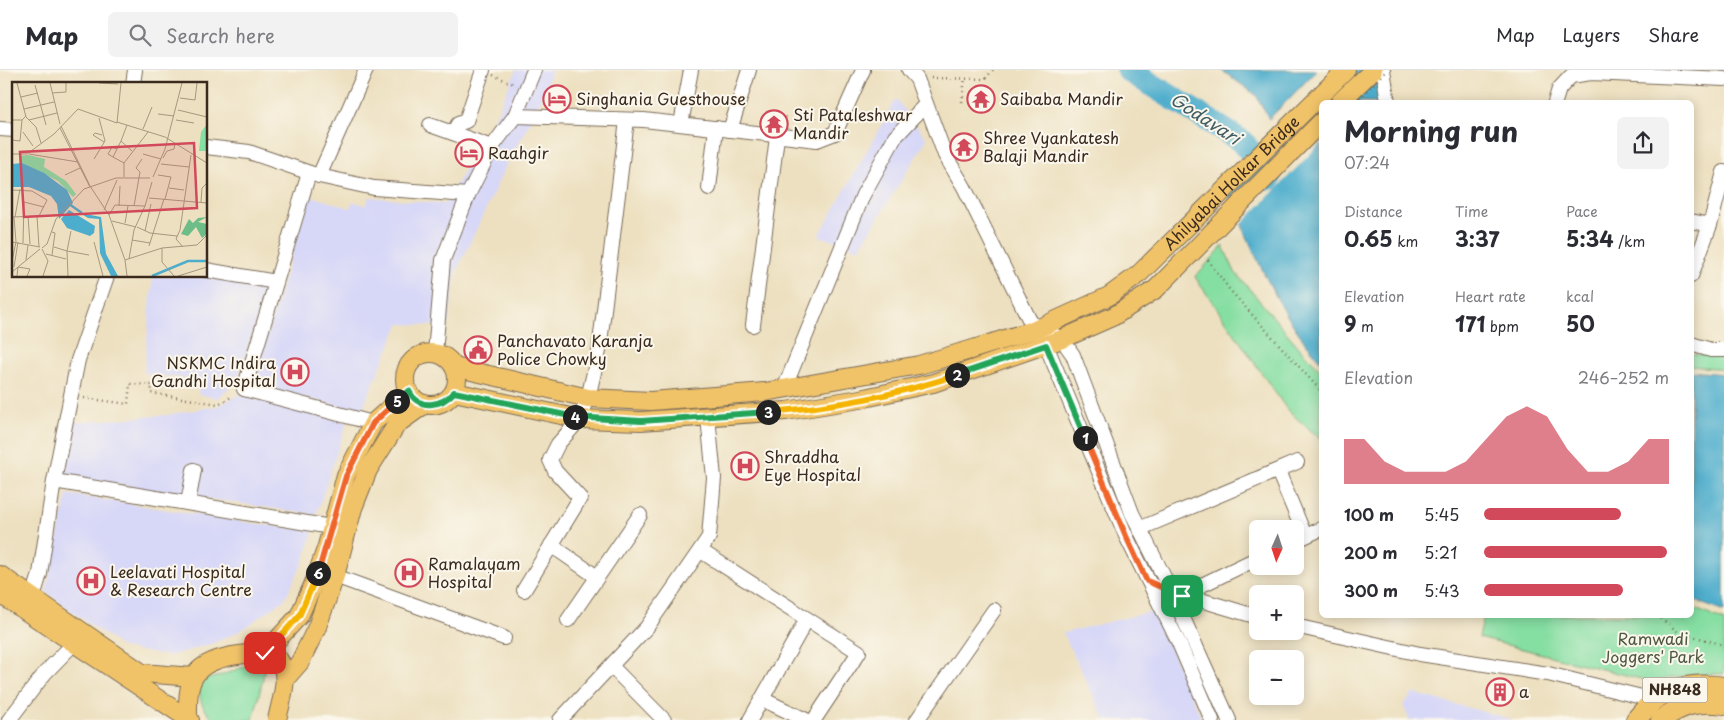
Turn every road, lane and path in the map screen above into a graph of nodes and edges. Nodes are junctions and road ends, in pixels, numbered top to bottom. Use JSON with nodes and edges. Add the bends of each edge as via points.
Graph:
{"nodes":[{"id":1,"x":366,"y":70,"type":"edge"},
{"id":2,"x":483,"y":70,"type":"edge"},
{"id":3,"x":534,"y":70,"type":"edge"},
{"id":4,"x":691,"y":70,"type":"edge"},
{"id":5,"x":749,"y":70,"type":"edge"},
{"id":6,"x":863,"y":70,"type":"edge"},
{"id":7,"x":993,"y":70,"type":"edge"},
{"id":8,"x":1346,"y":70,"type":"edge"},
{"id":9,"x":1373,"y":70,"type":"edge"},
{"id":10,"x":1385,"y":70,"type":"edge"},
{"id":11,"x":1591,"y":72,"type":"edge"},
{"id":12,"x":1678,"y":73,"type":"edge"},
{"id":13,"x":913,"y":75,"type":"edge"},
{"id":14,"x":965,"y":78,"type":"junction"},
{"id":15,"x":1724,"y":79,"type":"edge"},
{"id":16,"x":526,"y":89,"type":"junction"},
{"id":17,"x":1342,"y":100,"type":"edge"},
{"id":18,"x":1358,"y":100,"type":"edge"},
{"id":19,"x":1388,"y":100,"type":"edge"},
{"id":20,"x":1556,"y":100,"type":"edge"},
{"id":21,"x":962,"y":102,"type":"dead end"},
{"id":22,"x":926,"y":104,"type":"junction"},
{"id":23,"x":515,"y":116,"type":"junction"},
{"id":24,"x":788,"y":118,"type":"dead end"},
{"id":25,"x":627,"y":120,"type":"junction"},
{"id":26,"x":681,"y":124,"type":"junction"},
{"id":27,"x":1319,"y":124,"type":"edge"},
{"id":28,"x":430,"y":125,"type":"dead end"},
{"id":29,"x":723,"y":129,"type":"junction"},
{"id":30,"x":453,"y":133,"type":"junction"},
{"id":31,"x":756,"y":134,"type":"junction"},
{"id":32,"x":777,"y":137,"type":"junction"},
{"id":33,"x":208,"y":147,"type":"edge"},
{"id":34,"x":492,"y":147,"type":"junction"},
{"id":35,"x":1724,"y":172,"type":"edge"},
{"id":36,"x":314,"y":174,"type":"junction"},
{"id":37,"x":709,"y":188,"type":"dead end"},
{"id":38,"x":468,"y":195,"type":"junction"},
{"id":39,"x":1694,"y":222,"type":"edge"},
{"id":40,"x":1710,"y":225,"type":"junction"},
{"id":41,"x":1208,"y":260,"type":"dead end"},
{"id":42,"x":1694,"y":268,"type":"edge"},
{"id":43,"x":208,"y":270,"type":"edge"},
{"id":44,"x":106,"y":278,"type":"edge"},
{"id":45,"x":276,"y":282,"type":"junction"},
{"id":46,"x":753,"y":325,"type":"dead end"},
{"id":47,"x":1037,"y":329,"type":"junction"},
{"id":48,"x":1062,"y":338,"type":"junction"},
{"id":49,"x":1046,"y":345,"type":"junction"},
{"id":50,"x":1694,"y":345,"type":"edge"},
{"id":51,"x":1724,"y":350,"type":"edge"},
{"id":52,"x":435,"y":353,"type":"junction"},
{"id":53,"x":454,"y":367,"type":"junction"},
{"id":54,"x":244,"y":389,"type":"junction"},
{"id":55,"x":784,"y":389,"type":"junction"},
{"id":56,"x":1319,"y":389,"type":"edge"},
{"id":57,"x":409,"y":391,"type":"junction"},
{"id":58,"x":454,"y":392,"type":"junction"},
{"id":59,"x":70,"y":397,"type":"junction"},
{"id":60,"x":588,"y":398,"type":"junction"},
{"id":61,"x":425,"y":404,"type":"junction"},
{"id":62,"x":708,"y":417,"type":"junction"},
{"id":63,"x":580,"y":419,"type":"junction"},
{"id":64,"x":373,"y":423,"type":"junction"},
{"id":65,"x":1297,"y":462,"type":"dead end"},
{"id":66,"x":194,"y":470,"type":"dead end"},
{"id":67,"x":1278,"y":471,"type":"junction"},
{"id":68,"x":54,"y":481,"type":"junction"},
{"id":69,"x":188,"y":503,"type":"junction"},
{"id":70,"x":640,"y":515,"type":"dead end"},
{"id":71,"x":1294,"y":520,"type":"edge"},
{"id":72,"x":332,"y":527,"type":"junction"},
{"id":73,"x":1140,"y":529,"type":"junction"},
{"id":74,"x":1319,"y":530,"type":"edge"},
{"id":75,"x":1304,"y":536,"type":"edge"},
{"id":76,"x":551,"y":545,"type":"junction"},
{"id":77,"x":701,"y":551,"type":"junction"},
{"id":78,"x":1249,"y":562,"type":"edge"},
{"id":79,"x":0,"y":575,"type":"edge"},
{"id":80,"x":335,"y":576,"type":"junction"},
{"id":81,"x":598,"y":577,"type":"junction"},
{"id":82,"x":1147,"y":581,"type":"junction"},
{"id":83,"x":524,"y":590,"type":"dead end"},
{"id":84,"x":1176,"y":593,"type":"junction"},
{"id":85,"x":0,"y":594,"type":"edge"},
{"id":86,"x":33,"y":598,"type":"junction"},
{"id":87,"x":994,"y":610,"type":"dead end"},
{"id":88,"x":1249,"y":614,"type":"edge"},
{"id":89,"x":1661,"y":618,"type":"edge"},
{"id":90,"x":807,"y":619,"type":"junction"},
{"id":91,"x":568,"y":620,"type":"dead end"},
{"id":92,"x":1304,"y":628,"type":"edge"},
{"id":93,"x":79,"y":638,"type":"junction"},
{"id":94,"x":504,"y":638,"type":"dead end"},
{"id":95,"x":1724,"y":645,"type":"edge"},
{"id":96,"x":265,"y":653,"type":"junction"},
{"id":97,"x":612,"y":667,"type":"junction"},
{"id":98,"x":193,"y":677,"type":"junction"},
{"id":99,"x":286,"y":678,"type":"junction"},
{"id":100,"x":762,"y":699,"type":"junction"},
{"id":101,"x":1654,"y":700,"type":"junction"},
{"id":102,"x":1723,"y":700,"type":"edge"},
{"id":103,"x":189,"y":719,"type":"edge"},
{"id":104,"x":9,"y":720,"type":"edge"},
{"id":105,"x":277,"y":720,"type":"edge"},
{"id":106,"x":560,"y":720,"type":"edge"},
{"id":107,"x":664,"y":720,"type":"edge"},
{"id":108,"x":750,"y":720,"type":"edge"},
{"id":109,"x":806,"y":720,"type":"edge"},
{"id":110,"x":814,"y":720,"type":"edge"},
{"id":111,"x":917,"y":720,"type":"edge"},
{"id":112,"x":1212,"y":720,"type":"edge"},
{"id":113,"x":1229,"y":720,"type":"edge"},
{"id":114,"x":1636,"y":720,"type":"edge"},
{"id":115,"x":1661,"y":720,"type":"edge"}],
"edges":[{"from":1,"to":36,"type":"street"},
{"from":2,"to":16,"type":"path"},
{"from":2,"to":30,"type":"street","via":[[466,121],[458,124]]},
{"from":3,"to":16,"type":"street"},
{"from":4,"to":26,"type":"street"},
{"from":5,"to":29,"type":"street"},
{"from":6,"to":32,"type":"street","via":[[835,133],[817,140]]},
{"from":7,"to":14,"type":"path","via":[[985,79]]},
{"from":8,"to":47,"type":"main road","name":"Ahilyabai Holkar Bridge","via":[[1138,275],[1110,296]]},
{"from":9,"to":17,"type":"main road"},
{"from":10,"to":18,"type":"path","bridge":true},
{"from":10,"to":19,"type":"street"},
{"from":11,"to":12,"type":"street"},
{"from":11,"to":20,"type":"street","via":[[1571,76],[1559,89]]},
{"from":12,"to":15,"type":"street"},
{"from":13,"to":14,"type":"path"},
{"from":13,"to":22,"type":"street"},
{"from":14,"to":21,"type":"path"},
{"from":16,"to":23,"type":"street"},
{"from":22,"to":47,"type":"street","via":[[945,155]]},
{"from":22,"to":55,"type":"street","via":[[895,137],[863,195]]},
{"from":23,"to":25,"type":"street"},
{"from":23,"to":34,"type":"street"},
{"from":24,"to":31,"type":"path","via":[[766,112]]},
{"from":25,"to":26,"type":"street"},
{"from":25,"to":60,"type":"street","via":[[599,351]]},
{"from":26,"to":29,"type":"street"},
{"from":27,"to":48,"type":"main road","name":"Ahilyabai Holkar Bridge","via":[[1156,289],[1114,316]]},
{"from":28,"to":30,"type":"street"},
{"from":29,"to":31,"type":"street"},
{"from":29,"to":37,"type":"street"},
{"from":30,"to":34,"type":"street"},
{"from":31,"to":32,"type":"street"},
{"from":32,"to":46,"type":"street"},
{"from":33,"to":36,"type":"street","via":[[249,152]]},
{"from":34,"to":38,"type":"street"},
{"from":35,"to":40,"type":"street"},
{"from":36,"to":38,"type":"street","via":[[374,188]]},
{"from":36,"to":45,"type":"street"},
{"from":38,"to":52,"type":"street","via":[[443,260]]},
{"from":39,"to":40,"type":"street"},
{"from":40,"to":42,"type":"street"},
{"from":41,"to":56,"type":"path","via":[[1229,289]]},
{"from":43,"to":45,"type":"street"},
{"from":44,"to":59,"type":"street","via":[[78,360]]},
{"from":45,"to":54,"type":"street"},
{"from":47,"to":48,"type":"street"},
{"from":47,"to":49,"type":"street"},
{"from":47,"to":55,"type":"main road","name":"Ahilyabai Holkar Bridge","via":[[919,365]]},
{"from":48,"to":49,"type":"main road","name":"Ahilyabai Holkar Bridge"},
{"from":48,"to":73,"type":"street","via":[[1072,355]]},
{"from":49,"to":62,"type":"main road","name":"Ahilyabai Holkar Bridge","via":[[933,383],[860,399]]},
{"from":49,"to":82,"type":"street"},
{"from":50,"to":51,"type":"street"},
{"from":52,"to":53,"type":"main road","via":[[450,360]]},
{"from":52,"to":57,"type":"main road","via":[[426,353],[411,362],[405,378]]},
{"from":53,"to":58,"type":"main road","via":[[458,376]]},
{"from":53,"to":60,"type":"main road","name":"Ahilyabai Holkar Bridge"},
{"from":54,"to":59,"type":"path","via":[[218,404],[151,393],[152,385],[130,384],[128,404]]},
{"from":54,"to":64,"type":"street"},
{"from":55,"to":60,"type":"main road","name":"Ahilyabai Holkar Bridge","via":[[651,401]]},
{"from":57,"to":61,"type":"main road"},
{"from":57,"to":64,"type":"main road"},
{"from":58,"to":61,"type":"main road","via":[[441,403]]},
{"from":58,"to":63,"type":"main road","name":"Ahilyabai Holkar Bridge"},
{"from":59,"to":68,"type":"street"},
{"from":60,"to":63,"type":"street"},
{"from":61,"to":80,"type":"main road","via":[[397,424],[368,470],[353,508]]},
{"from":62,"to":63,"type":"main road","name":"Ahilyabai Holkar Bridge","via":[[641,421]]},
{"from":62,"to":77,"type":"street","via":[[714,478],[709,537]]},
{"from":63,"to":76,"type":"street","via":[[558,444],[550,460],[580,498]]},
{"from":64,"to":72,"type":"main road","via":[[346,476]]},
{"from":65,"to":67,"type":"street"},
{"from":66,"to":69,"type":"street"},
{"from":67,"to":71,"type":"street"},
{"from":67,"to":73,"type":"street"},
{"from":68,"to":69,"type":"street"},
{"from":68,"to":86,"type":"street","via":[[40,574]]},
{"from":69,"to":72,"type":"street"},
{"from":70,"to":81,"type":"street"},
{"from":72,"to":96,"type":"main road","via":[[314,583],[299,616]]},
{"from":73,"to":84,"type":"street"},
{"from":74,"to":75,"type":"street"},
{"from":76,"to":81,"type":"street"},
{"from":76,"to":83,"type":"street"},
{"from":77,"to":90,"type":"street"},
{"from":77,"to":97,"type":"street","via":[[647,627]]},
{"from":78,"to":84,"type":"street"},
{"from":79,"to":86,"type":"main road"},
{"from":80,"to":94,"type":"street"},
{"from":80,"to":99,"type":"main road","via":[[317,627],[300,662]]},
{"from":81,"to":91,"type":"street"},
{"from":82,"to":84,"type":"street"},
{"from":82,"to":112,"type":"street","via":[[1179,643]]},
{"from":84,"to":88,"type":"street"},
{"from":84,"to":113,"type":"street"},
{"from":85,"to":93,"type":"main road"},
{"from":86,"to":93,"type":"main road"},
{"from":87,"to":111,"type":"street"},
{"from":89,"to":95,"type":"path","via":[[1678,632]]},
{"from":90,"to":100,"type":"street"},
{"from":90,"to":110,"type":"street","via":[[859,652]]},
{"from":92,"to":101,"type":"street","via":[[1420,654],[1548,674]]},
{"from":93,"to":98,"type":"main road","via":[[142,673]]},
{"from":93,"to":103,"type":"main road"},
{"from":93,"to":104,"type":"street"},
{"from":96,"to":98,"type":"main road","via":[[236,656],[208,664]]},
{"from":96,"to":99,"type":"main road","via":[[276,655],[281,660]]},
{"from":97,"to":106,"type":"street"},
{"from":97,"to":107,"type":"street"},
{"from":98,"to":103,"type":"main road","via":[[188,698]]},
{"from":99,"to":105,"type":"main road"},
{"from":100,"to":108,"type":"street"},
{"from":100,"to":109,"type":"street"},
{"from":101,"to":102,"type":"highway","number":"NH848","via":[[1692,686]]},
{"from":101,"to":114,"type":"highway","number":"NH848"},
{"from":102,"to":115,"type":"highway","number":"NH848","via":[[1677,708]]}]}
